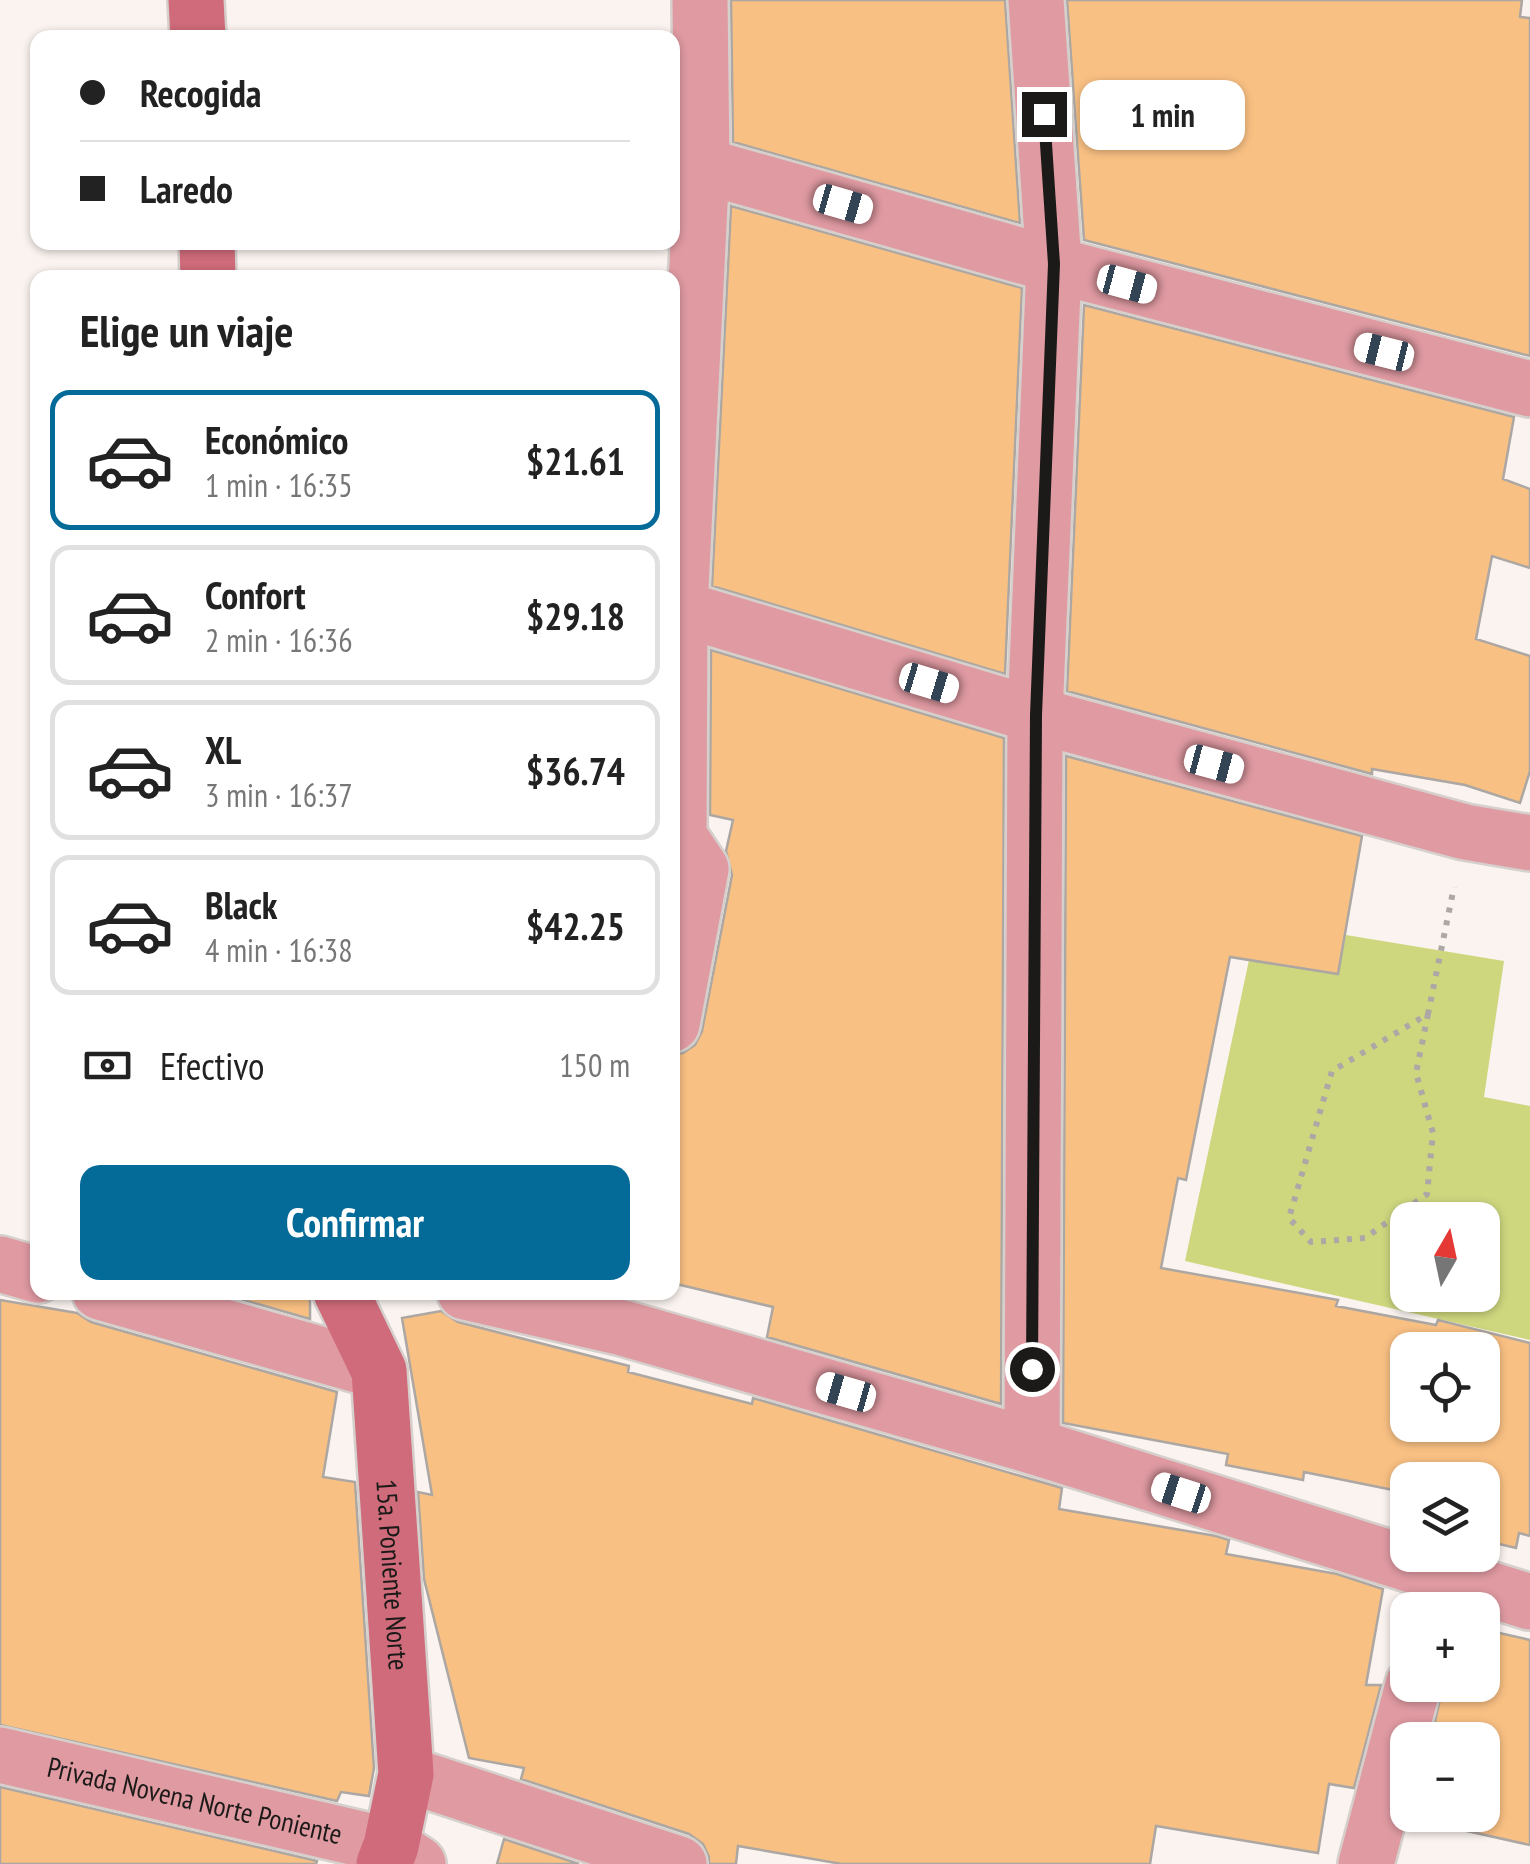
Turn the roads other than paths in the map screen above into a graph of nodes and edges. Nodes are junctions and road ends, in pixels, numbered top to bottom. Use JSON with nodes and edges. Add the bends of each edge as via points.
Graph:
{"nodes":[{"id":1,"x":700,"y":0,"type":"edge"},
{"id":2,"x":1036,"y":0,"type":"edge"},
{"id":3,"x":687,"y":160,"type":"edge"},
{"id":4,"x":1054,"y":264,"type":"junction"},
{"id":5,"x":1530,"y":389,"type":"edge"},
{"id":6,"x":680,"y":444,"type":"edge"},
{"id":7,"x":680,"y":608,"type":"edge"},
{"id":8,"x":1036,"y":715,"type":"junction"},
{"id":9,"x":680,"y":838,"type":"edge"},
{"id":10,"x":1530,"y":842,"type":"edge"},
{"id":11,"x":680,"y":980,"type":"edge"},
{"id":12,"x":0,"y":1264,"type":"edge"},
{"id":13,"x":30,"y":1273,"type":"edge"},
{"id":14,"x":128,"y":1300,"type":"edge"},
{"id":15,"x":344,"y":1300,"type":"edge"},
{"id":16,"x":537,"y":1300,"type":"edge"},
{"id":17,"x":626,"y":1310,"type":"edge"},
{"id":18,"x":379,"y":1371,"type":"junction"},
{"id":19,"x":1032,"y":1446,"type":"junction"},
{"id":20,"x":1438,"y":1592,"type":"edge"},
{"id":21,"x":1500,"y":1599,"type":"edge"},
{"id":22,"x":1530,"y":1602,"type":"edge"},
{"id":23,"x":1409,"y":1702,"type":"edge"},
{"id":24,"x":0,"y":1755,"type":"edge"},
{"id":25,"x":406,"y":1774,"type":"junction"},
{"id":26,"x":397,"y":1858,"type":"edge"},
{"id":27,"x":679,"y":1864,"type":"edge"},
{"id":28,"x":1366,"y":1864,"type":"edge"}],
"edges":[{"from":1,"to":3,"type":"street"},
{"from":2,"to":4,"type":"street"},
{"from":3,"to":4,"type":"street"},
{"from":3,"to":6,"type":"street"},
{"from":4,"to":5,"type":"street"},
{"from":4,"to":8,"type":"street"},
{"from":7,"to":8,"type":"street"},
{"from":8,"to":10,"type":"street","via":[[1465,832]]},
{"from":8,"to":19,"type":"street"},
{"from":9,"to":11,"type":"street","via":[[700,869]]},
{"from":12,"to":13,"type":"street"},
{"from":14,"to":18,"type":"street"},
{"from":15,"to":18,"type":"street","name":"15a. Poniente Norte"},
{"from":16,"to":17,"type":"street"},
{"from":17,"to":19,"type":"street"},
{"from":18,"to":25,"type":"street","name":"15a. Poniente Norte"},
{"from":19,"to":20,"type":"street"},
{"from":21,"to":22,"type":"street"},
{"from":23,"to":28,"type":"street"},
{"from":24,"to":26,"type":"street","name":"Privada Novena Norte Poniente"},
{"from":25,"to":26,"type":"street","name":"15a. Poniente Norte"},
{"from":25,"to":27,"type":"street"}]}
